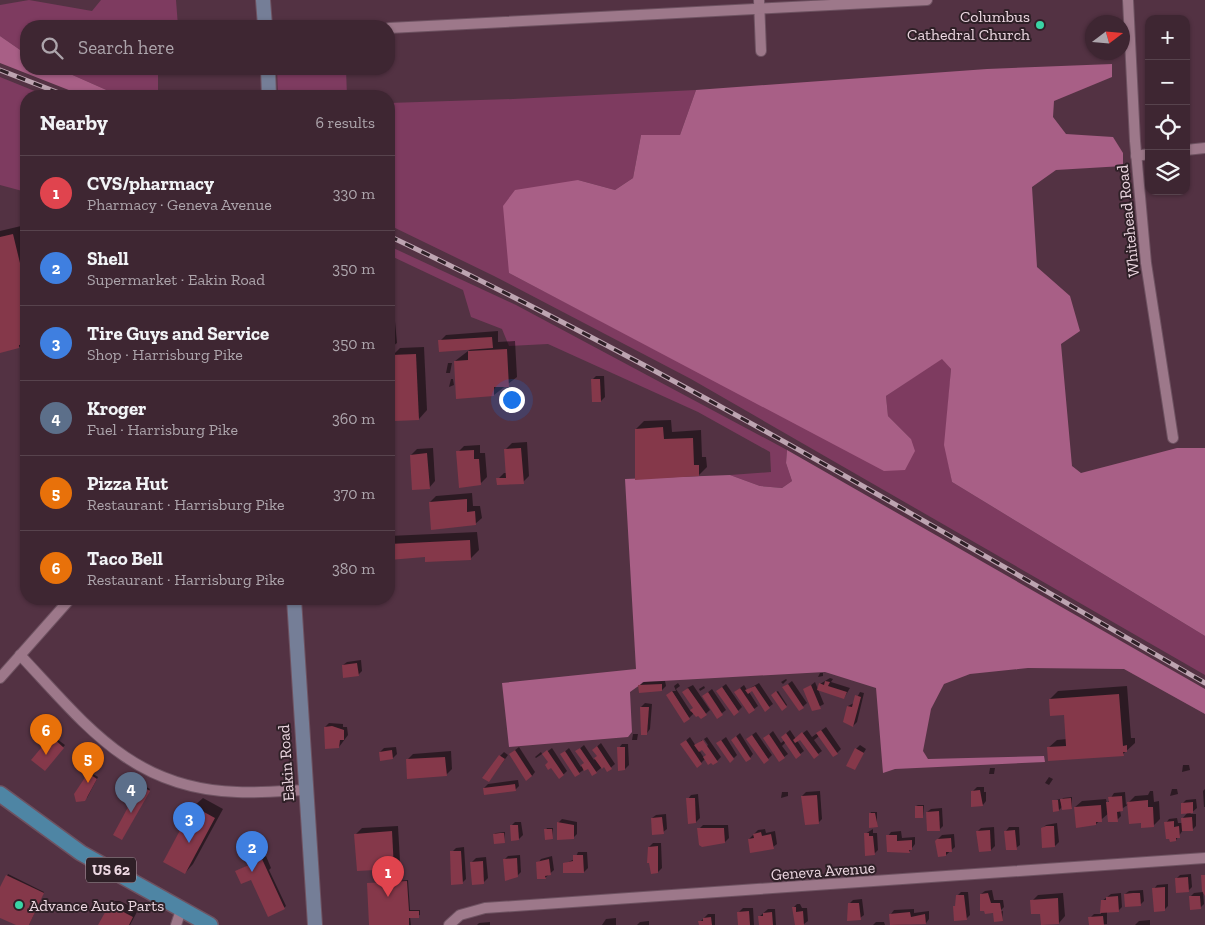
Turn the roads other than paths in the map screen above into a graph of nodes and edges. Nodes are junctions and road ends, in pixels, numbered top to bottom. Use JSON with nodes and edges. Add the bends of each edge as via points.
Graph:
{"nodes":[{"id":1,"x":263,"y":0,"type":"edge"},
{"id":2,"x":927,"y":0,"type":"edge"},
{"id":3,"x":1128,"y":0,"type":"edge"},
{"id":4,"x":760,"y":4,"type":"edge"},
{"id":5,"x":265,"y":20,"type":"edge"},
{"id":6,"x":395,"y":28,"type":"edge"},
{"id":7,"x":761,"y":51,"type":"dead end"},
{"id":8,"x":268,"y":75,"type":"edge"},
{"id":9,"x":269,"y":90,"type":"edge"},
{"id":10,"x":1205,"y":148,"type":"edge"},
{"id":11,"x":1190,"y":150,"type":"edge"},
{"id":12,"x":1145,"y":155,"type":"edge"},
{"id":13,"x":1136,"y":156,"type":"junction"},
{"id":14,"x":1174,"y":438,"type":"dead end"},
{"id":15,"x":65,"y":605,"type":"edge"},
{"id":16,"x":294,"y":605,"type":"edge"},
{"id":17,"x":20,"y":655,"type":"junction"},
{"id":18,"x":0,"y":678,"type":"edge"},
{"id":19,"x":306,"y":790,"type":"junction"},
{"id":20,"x":0,"y":794,"type":"edge"},
{"id":21,"x":1205,"y":858,"type":"edge"},
{"id":22,"x":181,"y":910,"type":"junction"},
{"id":23,"x":176,"y":925,"type":"edge"},
{"id":24,"x":210,"y":925,"type":"edge"},
{"id":25,"x":314,"y":925,"type":"edge"},
{"id":26,"x":449,"y":925,"type":"edge"}],
"edges":[{"from":1,"to":5,"type":"street"},
{"from":2,"to":4,"type":"street"},
{"from":3,"to":13,"type":"street","name":"Whitehead Road"},
{"from":4,"to":6,"type":"street"},
{"from":4,"to":7,"type":"street"},
{"from":8,"to":9,"type":"street"},
{"from":10,"to":11,"type":"street"},
{"from":12,"to":13,"type":"street"},
{"from":13,"to":14,"type":"street","name":"Whitehead Road","via":[[1146,263]]},
{"from":15,"to":17,"type":"street"},
{"from":16,"to":19,"type":"street","name":"Eakin Road"},
{"from":17,"to":18,"type":"street"},
{"from":17,"to":19,"type":"street","via":[[101,740],[157,776],[186,786],[236,792]]},
{"from":19,"to":25,"type":"street","name":"Eakin Road"},
{"from":20,"to":22,"type":"main road","number":"US 62","via":[[80,853]]},
{"from":21,"to":26,"type":"street","name":"Geneva Avenue","via":[[485,908],[460,915]]},
{"from":22,"to":23,"type":"street"},
{"from":22,"to":24,"type":"main road","number":"US 62"}]}
